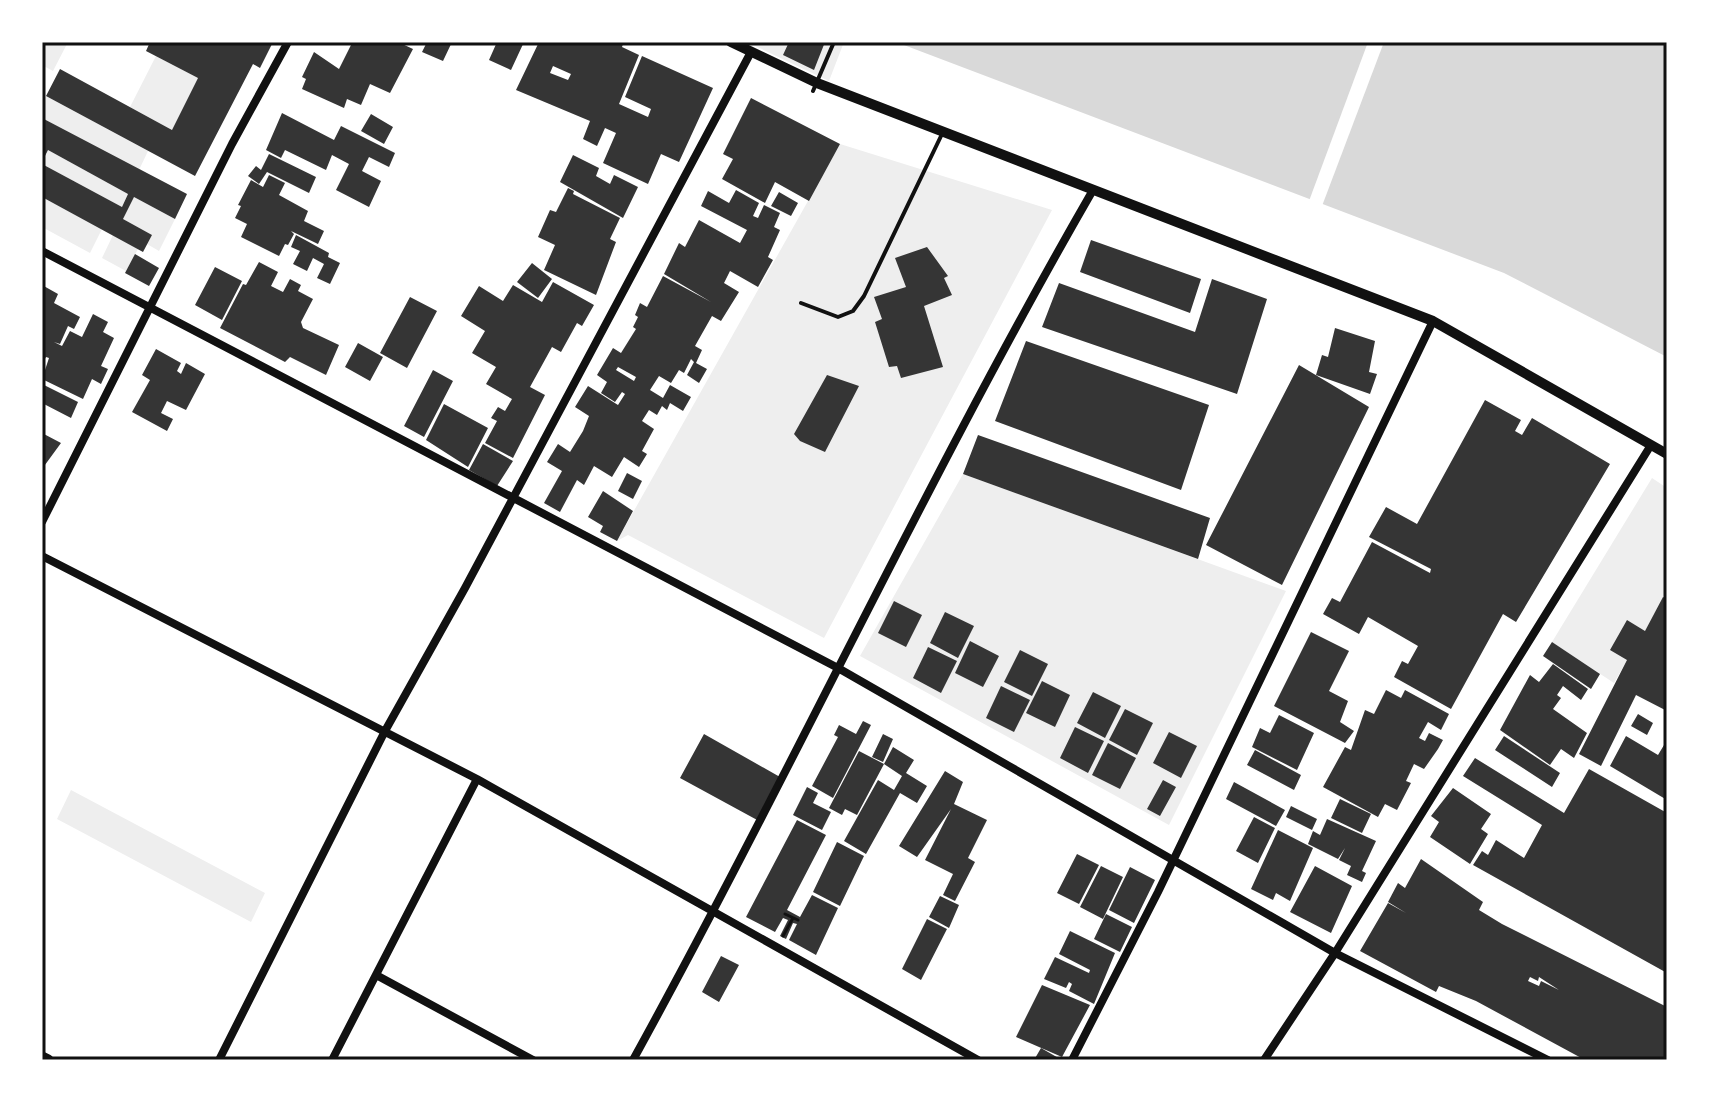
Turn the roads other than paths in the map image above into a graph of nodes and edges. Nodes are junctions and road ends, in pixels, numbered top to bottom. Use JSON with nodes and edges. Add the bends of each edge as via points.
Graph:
{"nodes":[{"id":1,"x":288,"y":42,"type":"edge"},
{"id":2,"x":731,"y":42,"type":"edge"},
{"id":3,"x":834,"y":42,"type":"edge"},
{"id":4,"x":751,"y":52,"type":"junction"},
{"id":5,"x":815,"y":87,"type":"junction"},
{"id":6,"x":943,"y":132,"type":"junction"},
{"id":7,"x":1093,"y":190,"type":"junction"},
{"id":8,"x":42,"y":251,"type":"edge"},
{"id":9,"x":801,"y":303,"type":"dead end"},
{"id":10,"x":152,"y":306,"type":"junction"},
{"id":11,"x":1433,"y":321,"type":"junction"},
{"id":12,"x":1651,"y":445,"type":"junction"},
{"id":13,"x":1667,"y":454,"type":"edge"},
{"id":14,"x":513,"y":499,"type":"junction"},
{"id":15,"x":42,"y":522,"type":"edge"},
{"id":16,"x":42,"y":556,"type":"edge"},
{"id":17,"x":838,"y":668,"type":"junction"},
{"id":18,"x":385,"y":731,"type":"junction"},
{"id":19,"x":477,"y":779,"type":"junction"},
{"id":20,"x":1172,"y":860,"type":"junction"},
{"id":21,"x":715,"y":911,"type":"junction"},
{"id":22,"x":1335,"y":953,"type":"junction"},
{"id":23,"x":378,"y":976,"type":"junction"},
{"id":24,"x":42,"y":1057,"type":"edge"},
{"id":25,"x":48,"y":1060,"type":"edge"},
{"id":26,"x":219,"y":1060,"type":"edge"},
{"id":27,"x":332,"y":1060,"type":"edge"},
{"id":28,"x":533,"y":1060,"type":"edge"},
{"id":29,"x":633,"y":1060,"type":"edge"},
{"id":30,"x":978,"y":1060,"type":"edge"},
{"id":31,"x":1072,"y":1060,"type":"edge"},
{"id":32,"x":1264,"y":1060,"type":"edge"},
{"id":33,"x":1548,"y":1060,"type":"edge"}],
"edges":[{"from":1,"to":10,"type":"street"},
{"from":2,"to":4,"type":"street"},
{"from":3,"to":5,"type":"lane"},
{"from":4,"to":5,"type":"street"},
{"from":4,"to":14,"type":"street"},
{"from":5,"to":6,"type":"street"},
{"from":6,"to":7,"type":"street"},
{"from":6,"to":9,"type":"lane","via":[[853,311],[838,317]]},
{"from":7,"to":11,"type":"street"},
{"from":7,"to":17,"type":"street"},
{"from":8,"to":10,"type":"street"},
{"from":10,"to":14,"type":"street"},
{"from":10,"to":15,"type":"street"},
{"from":11,"to":12,"type":"street"},
{"from":11,"to":20,"type":"street"},
{"from":12,"to":13,"type":"street"},
{"from":12,"to":22,"type":"street"},
{"from":14,"to":17,"type":"street"},
{"from":14,"to":18,"type":"street"},
{"from":16,"to":18,"type":"street"},
{"from":17,"to":20,"type":"street"},
{"from":17,"to":21,"type":"street"},
{"from":18,"to":19,"type":"street"},
{"from":18,"to":26,"type":"street"},
{"from":19,"to":21,"type":"street"},
{"from":19,"to":23,"type":"street"},
{"from":20,"to":22,"type":"street"},
{"from":20,"to":31,"type":"street"},
{"from":21,"to":29,"type":"street"},
{"from":21,"to":30,"type":"street"},
{"from":22,"to":32,"type":"street"},
{"from":22,"to":33,"type":"street"},
{"from":23,"to":27,"type":"street"},
{"from":23,"to":28,"type":"street"},
{"from":24,"to":25,"type":"main road"}]}
